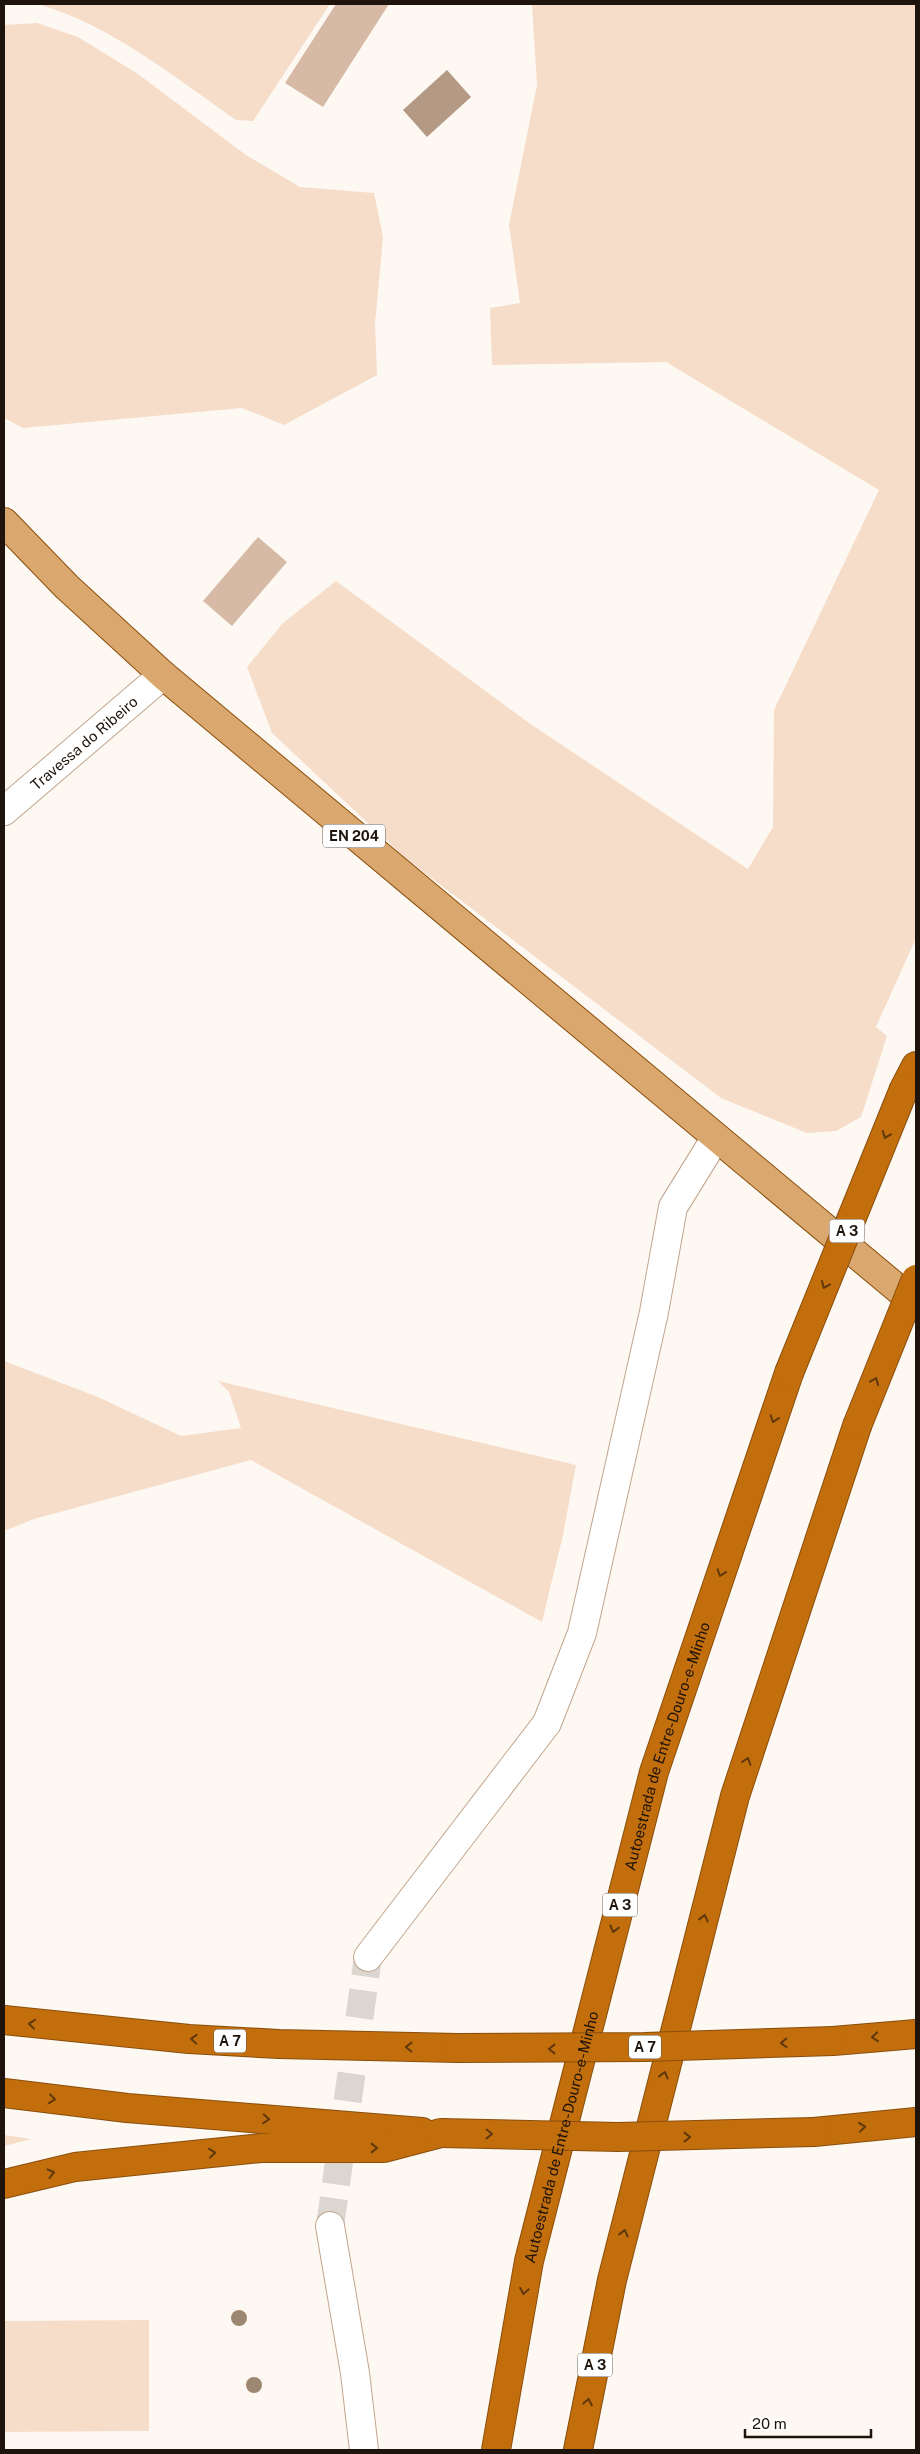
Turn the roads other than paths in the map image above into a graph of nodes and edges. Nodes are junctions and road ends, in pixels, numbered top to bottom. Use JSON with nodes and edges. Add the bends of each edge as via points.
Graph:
{"nodes":[{"id":1,"x":4,"y":522,"type":"edge"},
{"id":2,"x":163,"y":675,"type":"junction"},
{"id":3,"x":4,"y":810,"type":"edge"},
{"id":4,"x":910,"y":1078,"type":"edge"},
{"id":5,"x":715,"y":1138,"type":"junction"},
{"id":6,"x":916,"y":1279,"type":"edge"},
{"id":7,"x":916,"y":1304,"type":"edge"},
{"id":8,"x":368,"y":1956,"type":"tunnel mouth"},
{"id":9,"x":4,"y":2020,"type":"edge"},
{"id":10,"x":916,"y":2034,"type":"edge"},
{"id":11,"x":4,"y":2093,"type":"edge"},
{"id":12,"x":916,"y":2122,"type":"edge"},
{"id":13,"x":440,"y":2133,"type":"junction"},
{"id":14,"x":4,"y":2184,"type":"edge"},
{"id":15,"x":330,"y":2226,"type":"tunnel mouth"},
{"id":16,"x":364,"y":2450,"type":"edge"},
{"id":17,"x":496,"y":2450,"type":"edge"},
{"id":18,"x":578,"y":2450,"type":"edge"}],
"edges":[{"from":1,"to":2,"type":"main road","number":"EN 204"},
{"from":2,"to":3,"type":"street","name":"Travessa do Ribeiro"},
{"from":2,"to":5,"type":"main road","number":"EN 204"},
{"from":4,"to":17,"type":"highway","name":"Autoestrada de Entre-Douro-e-Minho","number":"A 3","one_way":true,"bridge":true,"via":[[789,1373],[654,1772],[529,2261]]},
{"from":5,"to":7,"type":"main road","number":"EN 204"},
{"from":5,"to":8,"type":"street","via":[[673,1206],[654,1312],[582,1633],[547,1723]]},
{"from":18,"to":6,"type":"highway","number":"A 3","one_way":true,"bridge":true,"via":[[612,2280],[736,1796],[857,1426]]},
{"from":10,"to":9,"type":"highway","number":"A 7","one_way":true,"bridge":true,"via":[[833,2041],[645,2048],[458,2048],[189,2039]]},
{"from":11,"to":13,"type":"highway","one_way":true,"via":[[127,2108]]},
{"from":13,"to":12,"type":"highway","one_way":true,"bridge":true,"via":[[618,2138],[814,2132]]},
{"from":14,"to":13,"type":"highway","one_way":true,"via":[[75,2167],[261,2148],[384,2148]]},
{"from":15,"to":16,"type":"street","via":[[355,2373]]}]}
